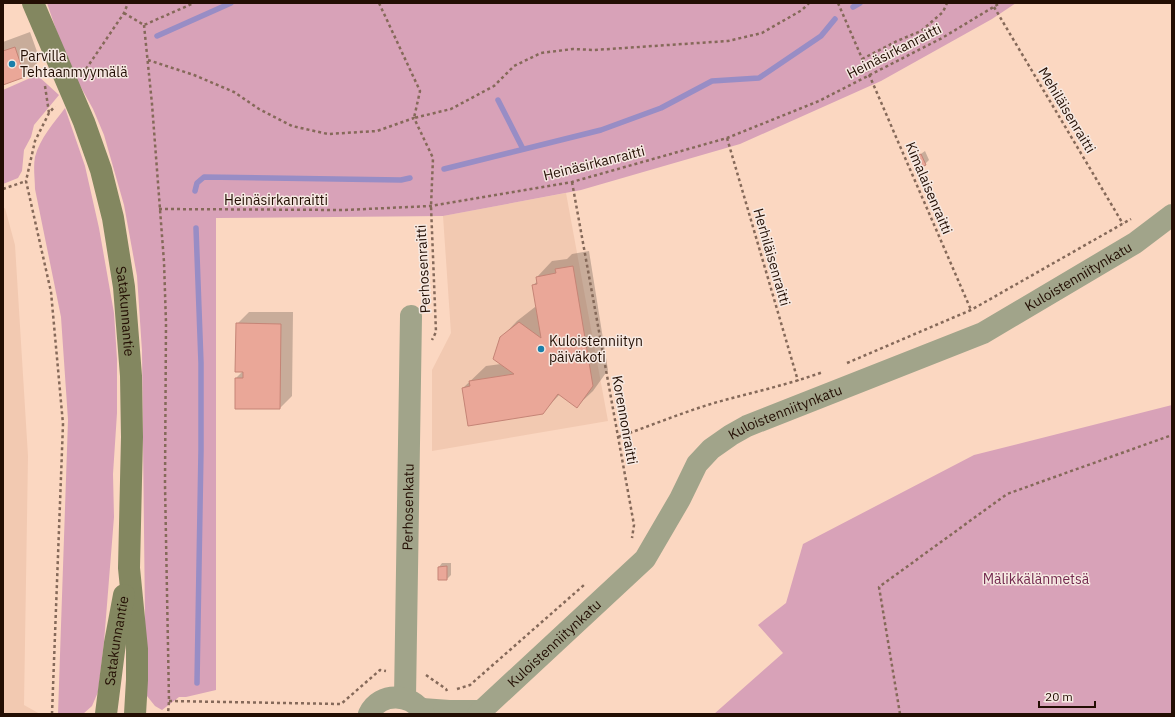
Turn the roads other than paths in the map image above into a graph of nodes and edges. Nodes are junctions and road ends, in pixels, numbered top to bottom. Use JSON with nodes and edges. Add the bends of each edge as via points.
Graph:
{"nodes":[{"id":1,"x":33,"y":3,"type":"edge"},
{"id":2,"x":1172,"y":215,"type":"edge"},
{"id":3,"x":412,"y":316,"type":"dead end"},
{"id":4,"x":129,"y":568,"type":"junction"},
{"id":5,"x":417,"y":707,"type":"edge"},
{"id":6,"x":479,"y":713,"type":"edge"},
{"id":7,"x":106,"y":714,"type":"edge"},
{"id":8,"x":135,"y":714,"type":"edge"},
{"id":9,"x":369,"y":714,"type":"edge"}],
"edges":[{"from":1,"to":4,"type":"main road","name":"Satakunnantie","via":[[84,122],[101,170],[113,218],[124,287],[132,384]]},
{"from":2,"to":6,"type":"street","name":"Kuloistenniitynkatu","via":[[1135,243],[983,332],[748,426],[711,449],[697,464],[646,559]]},
{"from":3,"to":5,"type":"street","name":"Perhosenkatu"},
{"from":4,"to":7,"type":"main road","name":"Satakunnantie","via":[[115,643]]},
{"from":4,"to":8,"type":"main road","name":"Satakunnantie","via":[[137,649]]},
{"from":5,"to":6,"type":"street","name":"Kuloistenniitynkatu"},
{"from":5,"to":9,"type":"street","name":"Kuloistenniitynkatu","via":[[395,697],[376,704]]}]}
